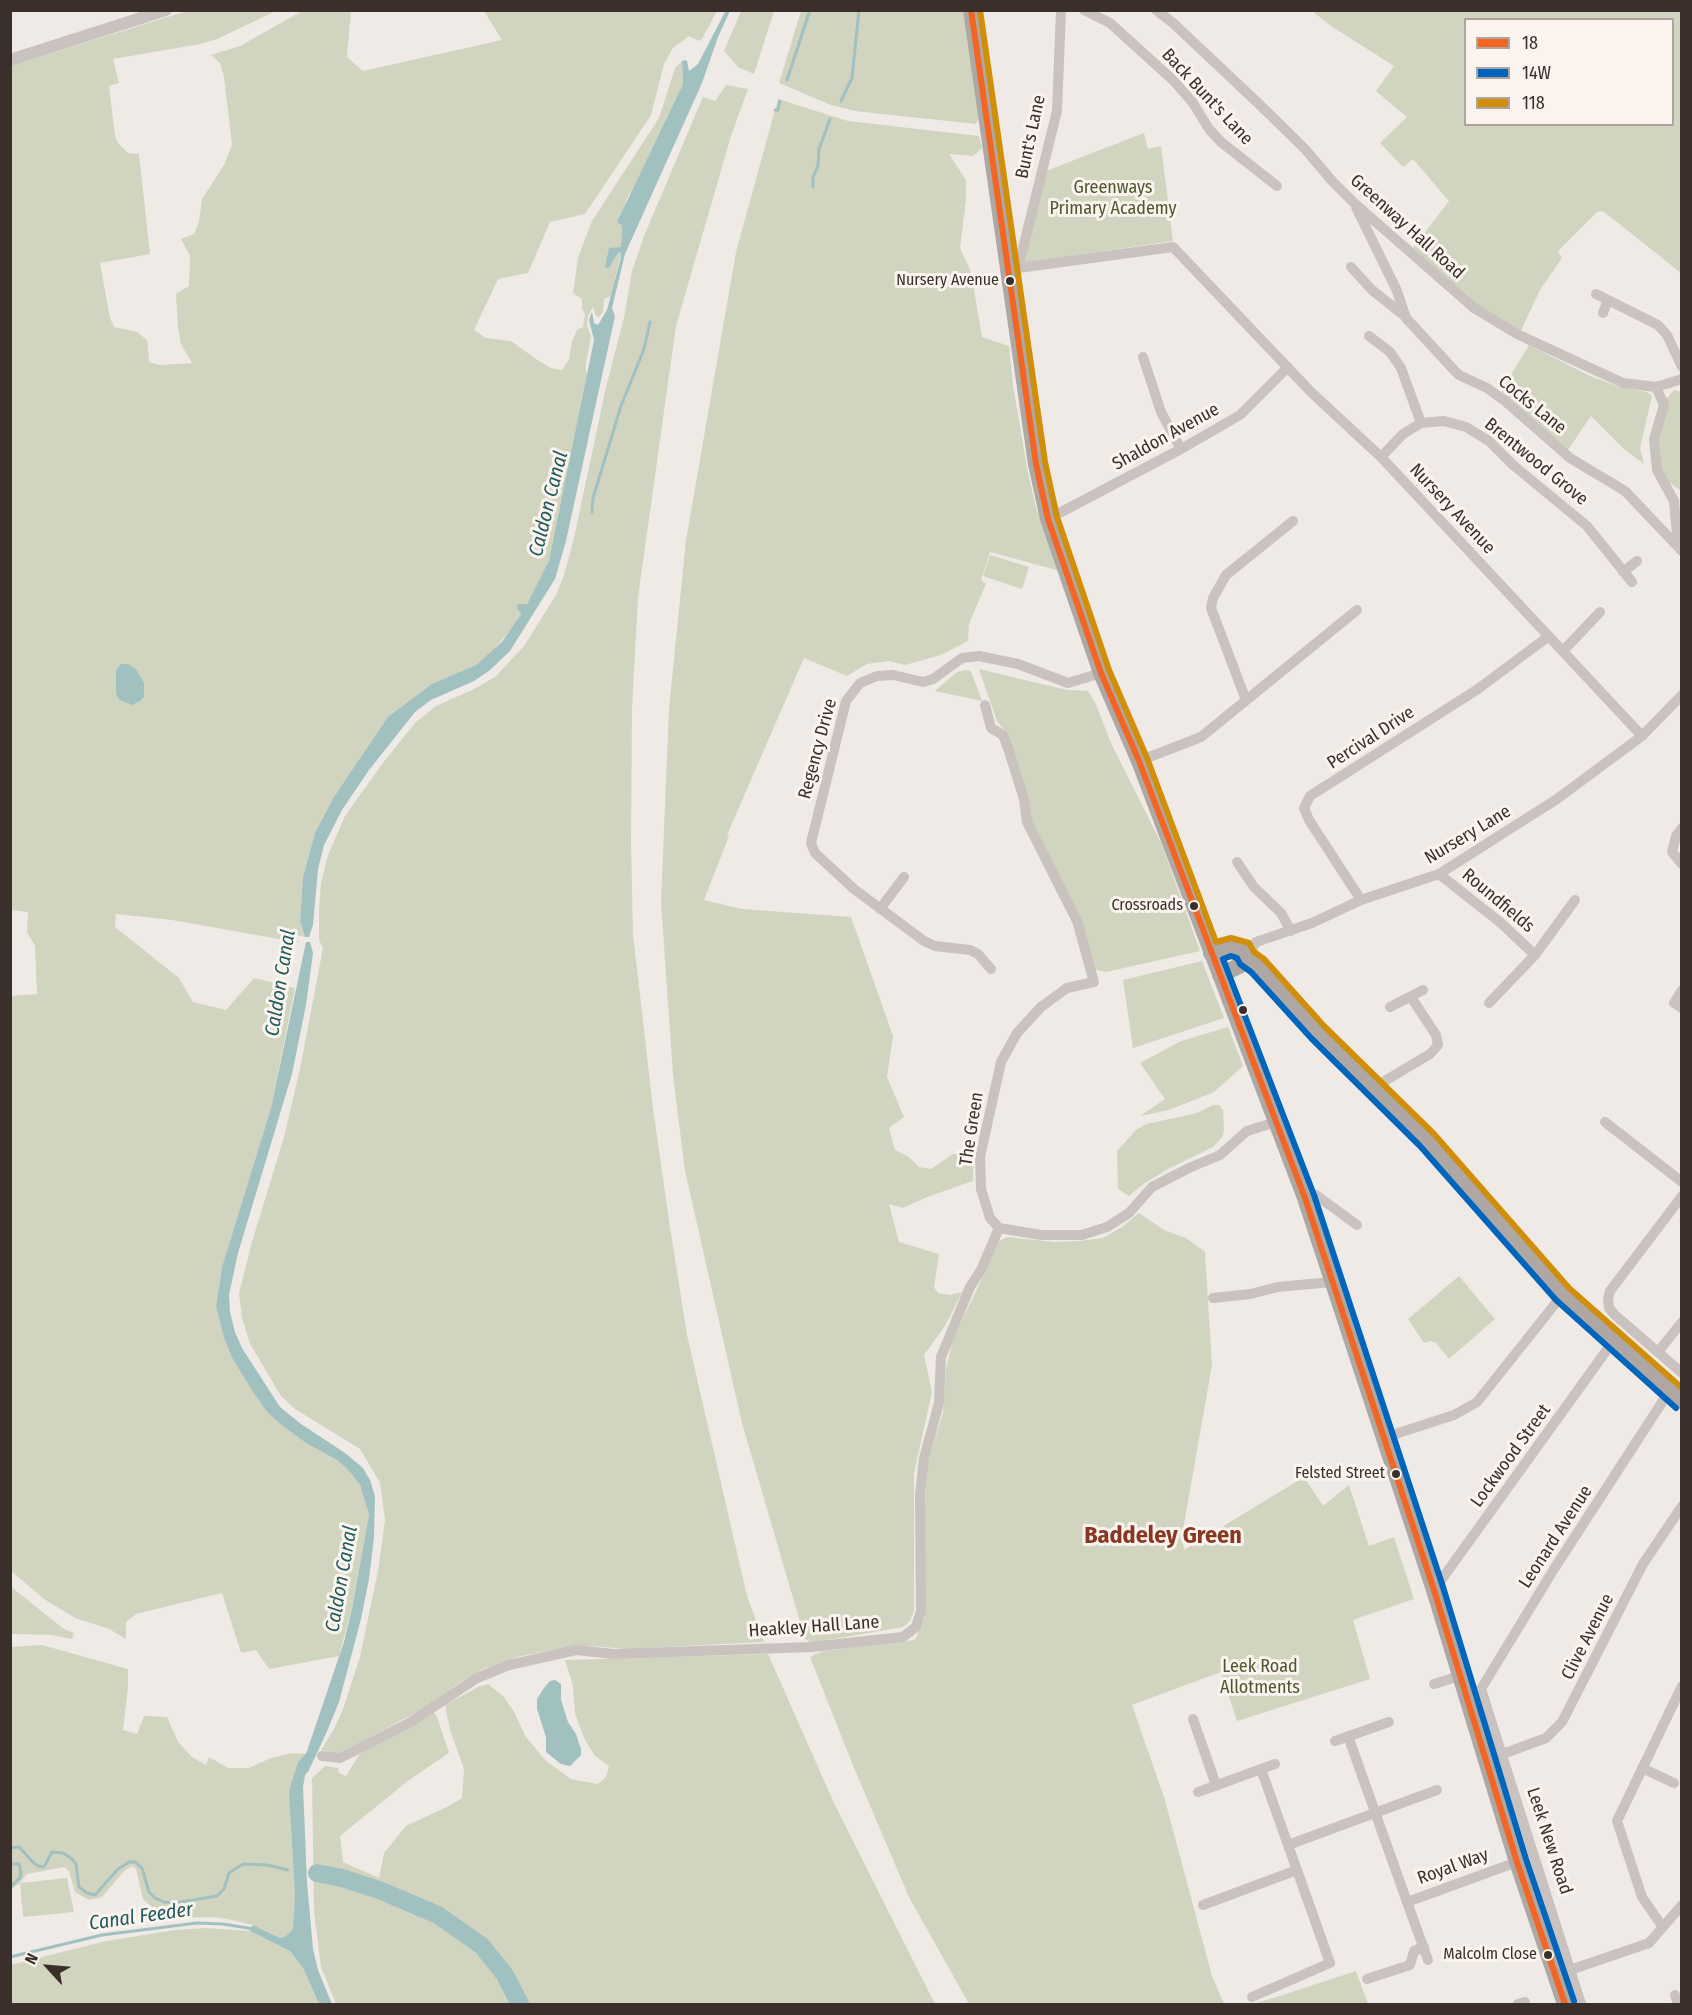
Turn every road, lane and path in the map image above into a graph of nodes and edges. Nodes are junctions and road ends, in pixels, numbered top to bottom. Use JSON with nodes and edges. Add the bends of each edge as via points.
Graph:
{"nodes":[{"id":1,"x":166,"y":10,"type":"edge"},
{"id":2,"x":971,"y":10,"type":"edge"},
{"id":3,"x":1061,"y":10,"type":"edge"},
{"id":4,"x":1084,"y":10,"type":"edge"},
{"id":5,"x":1156,"y":10,"type":"edge"},
{"id":6,"x":10,"y":60,"type":"edge"},
{"id":7,"x":1277,"y":186,"type":"dead end"},
{"id":8,"x":1353,"y":202,"type":"junction"},
{"id":9,"x":1351,"y":267,"type":"dead end"},
{"id":10,"x":1014,"y":268,"type":"junction"},
{"id":11,"x":1596,"y":294,"type":"dead end"},
{"id":12,"x":1608,"y":300,"type":"junction"},
{"id":13,"x":1603,"y":313,"type":"dead end"},
{"id":14,"x":1406,"y":318,"type":"junction"},
{"id":15,"x":1369,"y":336,"type":"dead end"},
{"id":16,"x":1143,"y":357,"type":"dead end"},
{"id":17,"x":1288,"y":367,"type":"junction"},
{"id":18,"x":1682,"y":367,"type":"edge"},
{"id":19,"x":1680,"y":383,"type":"edge"},
{"id":20,"x":1656,"y":387,"type":"junction"},
{"id":21,"x":1421,"y":423,"type":"junction"},
{"id":22,"x":1181,"y":449,"type":"junction"},
{"id":23,"x":1381,"y":457,"type":"junction"},
{"id":24,"x":1048,"y":519,"type":"junction"},
{"id":25,"x":1293,"y":520,"type":"dead end"},
{"id":26,"x":1680,"y":549,"type":"edge"},
{"id":27,"x":1637,"y":561,"type":"dead end"},
{"id":28,"x":1623,"y":572,"type":"junction"},
{"id":29,"x":1632,"y":582,"type":"dead end"},
{"id":30,"x":1358,"y":610,"type":"dead end"},
{"id":31,"x":1600,"y":612,"type":"dead end"},
{"id":32,"x":1549,"y":636,"type":"junction"},
{"id":33,"x":1563,"y":651,"type":"junction"},
{"id":34,"x":1101,"y":673,"type":"junction"},
{"id":35,"x":1682,"y":695,"type":"edge"},
{"id":36,"x":1246,"y":700,"type":"junction"},
{"id":37,"x":985,"y":705,"type":"dead end"},
{"id":38,"x":1641,"y":736,"type":"junction"},
{"id":39,"x":1139,"y":761,"type":"junction"},
{"id":40,"x":1682,"y":828,"type":"edge"},
{"id":41,"x":1237,"y":861,"type":"dead end"},
{"id":42,"x":1682,"y":864,"type":"edge"},
{"id":43,"x":1439,"y":874,"type":"junction"},
{"id":44,"x":904,"y":877,"type":"dead end"},
{"id":45,"x":1361,"y":900,"type":"junction"},
{"id":46,"x":1575,"y":900,"type":"dead end"},
{"id":47,"x":880,"y":909,"type":"junction"},
{"id":48,"x":1291,"y":931,"type":"junction"},
{"id":49,"x":1211,"y":952,"type":"junction"},
{"id":50,"x":1535,"y":955,"type":"junction"},
{"id":51,"x":1249,"y":958,"type":"junction"},
{"id":52,"x":991,"y":969,"type":"dead end"},
{"id":53,"x":1220,"y":975,"type":"junction"},
{"id":54,"x":1423,"y":990,"type":"dead end"},
{"id":55,"x":1682,"y":990,"type":"edge"},
{"id":56,"x":1412,"y":997,"type":"junction"},
{"id":57,"x":1489,"y":1004,"type":"dead end"},
{"id":58,"x":1390,"y":1007,"type":"dead end"},
{"id":59,"x":1682,"y":1008,"type":"edge"},
{"id":60,"x":1373,"y":1088,"type":"junction"},
{"id":61,"x":1276,"y":1122,"type":"junction"},
{"id":62,"x":1605,"y":1122,"type":"dead end"},
{"id":63,"x":1682,"y":1182,"type":"edge"},
{"id":64,"x":1682,"y":1196,"type":"edge"},
{"id":65,"x":1305,"y":1198,"type":"junction"},
{"id":66,"x":1357,"y":1225,"type":"dead end"},
{"id":67,"x":999,"y":1228,"type":"junction"},
{"id":68,"x":1332,"y":1282,"type":"junction"},
{"id":69,"x":1219,"y":1294,"type":"dead end"},
{"id":70,"x":1563,"y":1294,"type":"junction"},
{"id":71,"x":1618,"y":1317,"type":"junction"},
{"id":72,"x":1682,"y":1322,"type":"edge"},
{"id":73,"x":1610,"y":1336,"type":"junction"},
{"id":74,"x":1658,"y":1352,"type":"junction"},
{"id":75,"x":1682,"y":1374,"type":"edge"},
{"id":76,"x":1676,"y":1396,"type":"edge"},
{"id":77,"x":1383,"y":1438,"type":"junction"},
{"id":78,"x":1682,"y":1506,"type":"edge"},
{"id":79,"x":1434,"y":1590,"type":"junction"},
{"id":80,"x":1460,"y":1676,"type":"junction"},
{"id":81,"x":1434,"y":1684,"type":"dead end"},
{"id":82,"x":1682,"y":1686,"type":"edge"},
{"id":83,"x":1473,"y":1693,"type":"junction"},
{"id":84,"x":1193,"y":1719,"type":"dead end"},
{"id":85,"x":1389,"y":1722,"type":"dead end"},
{"id":86,"x":1348,"y":1736,"type":"junction"},
{"id":87,"x":1335,"y":1741,"type":"dead end"},
{"id":88,"x":1500,"y":1755,"type":"junction"},
{"id":89,"x":322,"y":1756,"type":"dead end"},
{"id":90,"x":1275,"y":1764,"type":"dead end"},
{"id":91,"x":1642,"y":1768,"type":"junction"},
{"id":92,"x":1261,"y":1769,"type":"junction"},
{"id":93,"x":1674,"y":1783,"type":"dead end"},
{"id":94,"x":1216,"y":1785,"type":"junction"},
{"id":95,"x":1437,"y":1790,"type":"dead end"},
{"id":96,"x":1198,"y":1792,"type":"dead end"},
{"id":97,"x":1376,"y":1813,"type":"junction"},
{"id":98,"x":1288,"y":1845,"type":"junction"},
{"id":99,"x":1517,"y":1862,"type":"junction"},
{"id":100,"x":1297,"y":1870,"type":"junction"},
{"id":101,"x":1407,"y":1902,"type":"junction"},
{"id":102,"x":1203,"y":1905,"type":"dead end"},
{"id":103,"x":1682,"y":1905,"type":"edge"},
{"id":104,"x":1662,"y":1926,"type":"junction"},
{"id":105,"x":1419,"y":1949,"type":"junction"},
{"id":106,"x":1428,"y":1960,"type":"dead end"},
{"id":107,"x":1570,"y":1970,"type":"junction"},
{"id":108,"x":1367,"y":1979,"type":"dead end"},
{"id":109,"x":1252,"y":1997,"type":"dead end"},
{"id":110,"x":1565,"y":2004,"type":"edge"},
{"id":111,"x":1581,"y":2004,"type":"edge"}],
"edges":[{"from":1,"to":6,"type":"street"},
{"from":2,"to":10,"type":"highway","name":"Leek New Road"},
{"from":3,"to":10,"type":"street","name":"Bunt's Lane","via":[[1058,111]]},
{"from":4,"to":7,"type":"street","name":"Back Bunt's Lane","via":[[1110,23],[1174,81],[1221,142]]},
{"from":5,"to":8,"type":"street","name":"Greenway Hall Road","via":[[1259,104]]},
{"from":8,"to":14,"type":"street","name":"Cocks Lane","via":[[1397,291]]},
{"from":8,"to":20,"type":"street","name":"Greenway Hall Road","via":[[1497,324],[1623,383]]},
{"from":9,"to":14,"type":"street"},
{"from":10,"to":17,"type":"street","name":"Nursery Avenue","via":[[1173,247]]},
{"from":10,"to":24,"type":"highway","name":"Leek New Road","via":[[1036,464]]},
{"from":11,"to":12,"type":"street"},
{"from":12,"to":13,"type":"street"},
{"from":12,"to":18,"type":"street","via":[[1658,325]]},
{"from":14,"to":26,"type":"street","name":"Cocks Lane","via":[[1459,375],[1487,388],[1570,458],[1625,491]]},
{"from":15,"to":21,"type":"street","via":[[1390,352],[1401,368]]},
{"from":16,"to":22,"type":"street","via":[[1161,412]]},
{"from":17,"to":22,"type":"street","name":"Shaldon Avenue","via":[[1240,415]]},
{"from":17,"to":23,"type":"street","name":"Nursery Avenue"},
{"from":19,"to":20,"type":"street","name":"Greenway Hall Road"},
{"from":20,"to":26,"type":"street","via":[[1664,405],[1654,439],[1657,470],[1674,501]]},
{"from":21,"to":23,"type":"street","via":[[1403,434]]},
{"from":21,"to":28,"type":"street","name":"Brentwood Grove","via":[[1444,421],[1466,427],[1489,441],[1587,526]]},
{"from":22,"to":24,"type":"street","name":"Shaldon Avenue"},
{"from":23,"to":32,"type":"street","name":"Nursery Avenue"},
{"from":24,"to":34,"type":"highway","name":"Leek New Road"},
{"from":25,"to":36,"type":"street","via":[[1226,575],[1213,598],[1211,608]]},
{"from":27,"to":28,"type":"street"},
{"from":28,"to":29,"type":"street","name":"Brentwood Grove"},
{"from":30,"to":36,"type":"street"},
{"from":31,"to":33,"type":"street"},
{"from":32,"to":33,"type":"street","name":"Nursery Avenue"},
{"from":32,"to":45,"type":"street","name":"Percival Drive","via":[[1478,689],[1310,796],[1304,808],[1309,820]]},
{"from":33,"to":38,"type":"street","name":"Nursery Avenue"},
{"from":34,"to":39,"type":"highway","name":"Leek New Road"},
{"from":34,"to":47,"type":"street","name":"Regency Drive","via":[[1068,683],[1018,664],[979,656],[962,658],[923,682],[893,675],[860,683],[846,701],[811,843],[815,853]]},
{"from":35,"to":38,"type":"street","name":"Nursery Lane"},
{"from":36,"to":39,"type":"street","via":[[1201,737]]},
{"from":37,"to":67,"type":"street","name":"The Green","via":[[991,728],[1003,735],[1008,747],[1027,822],[1077,921],[1094,982],[1067,988],[1041,1006],[1017,1033],[1001,1062],[980,1157],[981,1189],[990,1218]]},
{"from":38,"to":43,"type":"street","name":"Nursery Lane","via":[[1544,809]]},
{"from":39,"to":49,"type":"highway","name":"Leek New Road"},
{"from":40,"to":42,"type":"street","via":[[1672,852]]},
{"from":41,"to":48,"type":"street","via":[[1254,887],[1281,913]]},
{"from":43,"to":45,"type":"street","name":"Nursery Lane"},
{"from":43,"to":50,"type":"street","name":"Roundfields"},
{"from":44,"to":47,"type":"street"},
{"from":45,"to":48,"type":"street","name":"Nursery Lane"},
{"from":46,"to":50,"type":"street","name":"Roundfields"},
{"from":47,"to":52,"type":"street","name":"Regency Drive","via":[[924,941],[978,954]]},
{"from":48,"to":51,"type":"street","name":"Nursery Lane","via":[[1256,942]]},
{"from":49,"to":51,"type":"main road","via":[[1231,947],[1243,950]]},
{"from":49,"to":53,"type":"highway","name":"Leek New Road"},
{"from":50,"to":57,"type":"street","name":"Roundfields"},
{"from":51,"to":53,"type":"main road"},
{"from":51,"to":60,"type":"main road"},
{"from":53,"to":61,"type":"highway","name":"Leek New Road"},
{"from":54,"to":56,"type":"street"},
{"from":55,"to":59,"type":"street","via":[[1674,1003]]},
{"from":56,"to":58,"type":"street"},
{"from":56,"to":60,"type":"street","via":[[1438,1044],[1430,1054]]},
{"from":60,"to":70,"type":"main road","via":[[1427,1140]]},
{"from":61,"to":65,"type":"highway","name":"Leek New Road"},
{"from":61,"to":67,"type":"street","via":[[1247,1131],[1220,1155],[1152,1187],[1129,1213],[1107,1227],[1082,1235],[1041,1236]]},
{"from":62,"to":63,"type":"street"},
{"from":64,"to":71,"type":"street","via":[[1611,1291],[1610,1308]]},
{"from":65,"to":66,"type":"street","via":[[1316,1195]]},
{"from":65,"to":68,"type":"highway","name":"Leek New Road"},
{"from":67,"to":89,"type":"street","name":"Heakley Hall Lane","via":[[941,1357],[939,1403],[924,1458],[920,1494],[921,1611],[916,1627],[903,1636],[811,1647],[614,1653],[576,1650],[509,1665],[477,1678],[409,1723],[340,1758]]},
{"from":68,"to":69,"type":"street","via":[[1250,1294]]},
{"from":68,"to":77,"type":"highway","name":"Leek New Road"},
{"from":70,"to":73,"type":"main road"},
{"from":70,"to":77,"type":"street","via":[[1477,1402],[1454,1415]]},
{"from":71,"to":73,"type":"street","name":"Lockwood Street"},
{"from":71,"to":74,"type":"street"},
{"from":72,"to":74,"type":"street"},
{"from":73,"to":76,"type":"main road"},
{"from":73,"to":79,"type":"street","name":"Lockwood Street"},
{"from":74,"to":75,"type":"street"},
{"from":76,"to":83,"type":"street","name":"Leonard Avenue","via":[[1554,1569]]},
{"from":77,"to":79,"type":"highway","name":"Leek New Road"},
{"from":78,"to":88,"type":"street","name":"Clive Avenue","via":[[1643,1564],[1562,1722],[1546,1738]]},
{"from":79,"to":80,"type":"highway","name":"Leek New Road"},
{"from":80,"to":81,"type":"street"},
{"from":80,"to":83,"type":"highway","name":"Leek New Road"},
{"from":82,"to":91,"type":"street"},
{"from":83,"to":88,"type":"street","name":"Leek New Road"},
{"from":83,"to":99,"type":"highway","name":"Leek New Road"},
{"from":84,"to":94,"type":"street"},
{"from":85,"to":86,"type":"street"},
{"from":86,"to":87,"type":"street"},
{"from":86,"to":97,"type":"street","name":"Royal Way"},
{"from":88,"to":107,"type":"street","name":"Leek New Road"},
{"from":90,"to":92,"type":"street"},
{"from":91,"to":93,"type":"street"},
{"from":91,"to":104,"type":"street","via":[[1617,1821],[1641,1897]]},
{"from":92,"to":94,"type":"street"},
{"from":92,"to":98,"type":"street"},
{"from":94,"to":96,"type":"street"},
{"from":95,"to":97,"type":"street"},
{"from":97,"to":98,"type":"street"},
{"from":97,"to":101,"type":"street","name":"Royal Way"},
{"from":98,"to":100,"type":"street"},
{"from":99,"to":101,"type":"street","name":"Royal Way"},
{"from":99,"to":110,"type":"highway","name":"Leek New Road"},
{"from":100,"to":102,"type":"street"},
{"from":100,"to":109,"type":"street","via":[[1330,1963]]},
{"from":101,"to":105,"type":"street"},
{"from":103,"to":104,"type":"street"},
{"from":104,"to":107,"type":"street","via":[[1649,1943]]},
{"from":105,"to":106,"type":"street"},
{"from":105,"to":108,"type":"street","via":[[1410,1965]]},
{"from":107,"to":111,"type":"street","name":"Leek New Road"}]}
